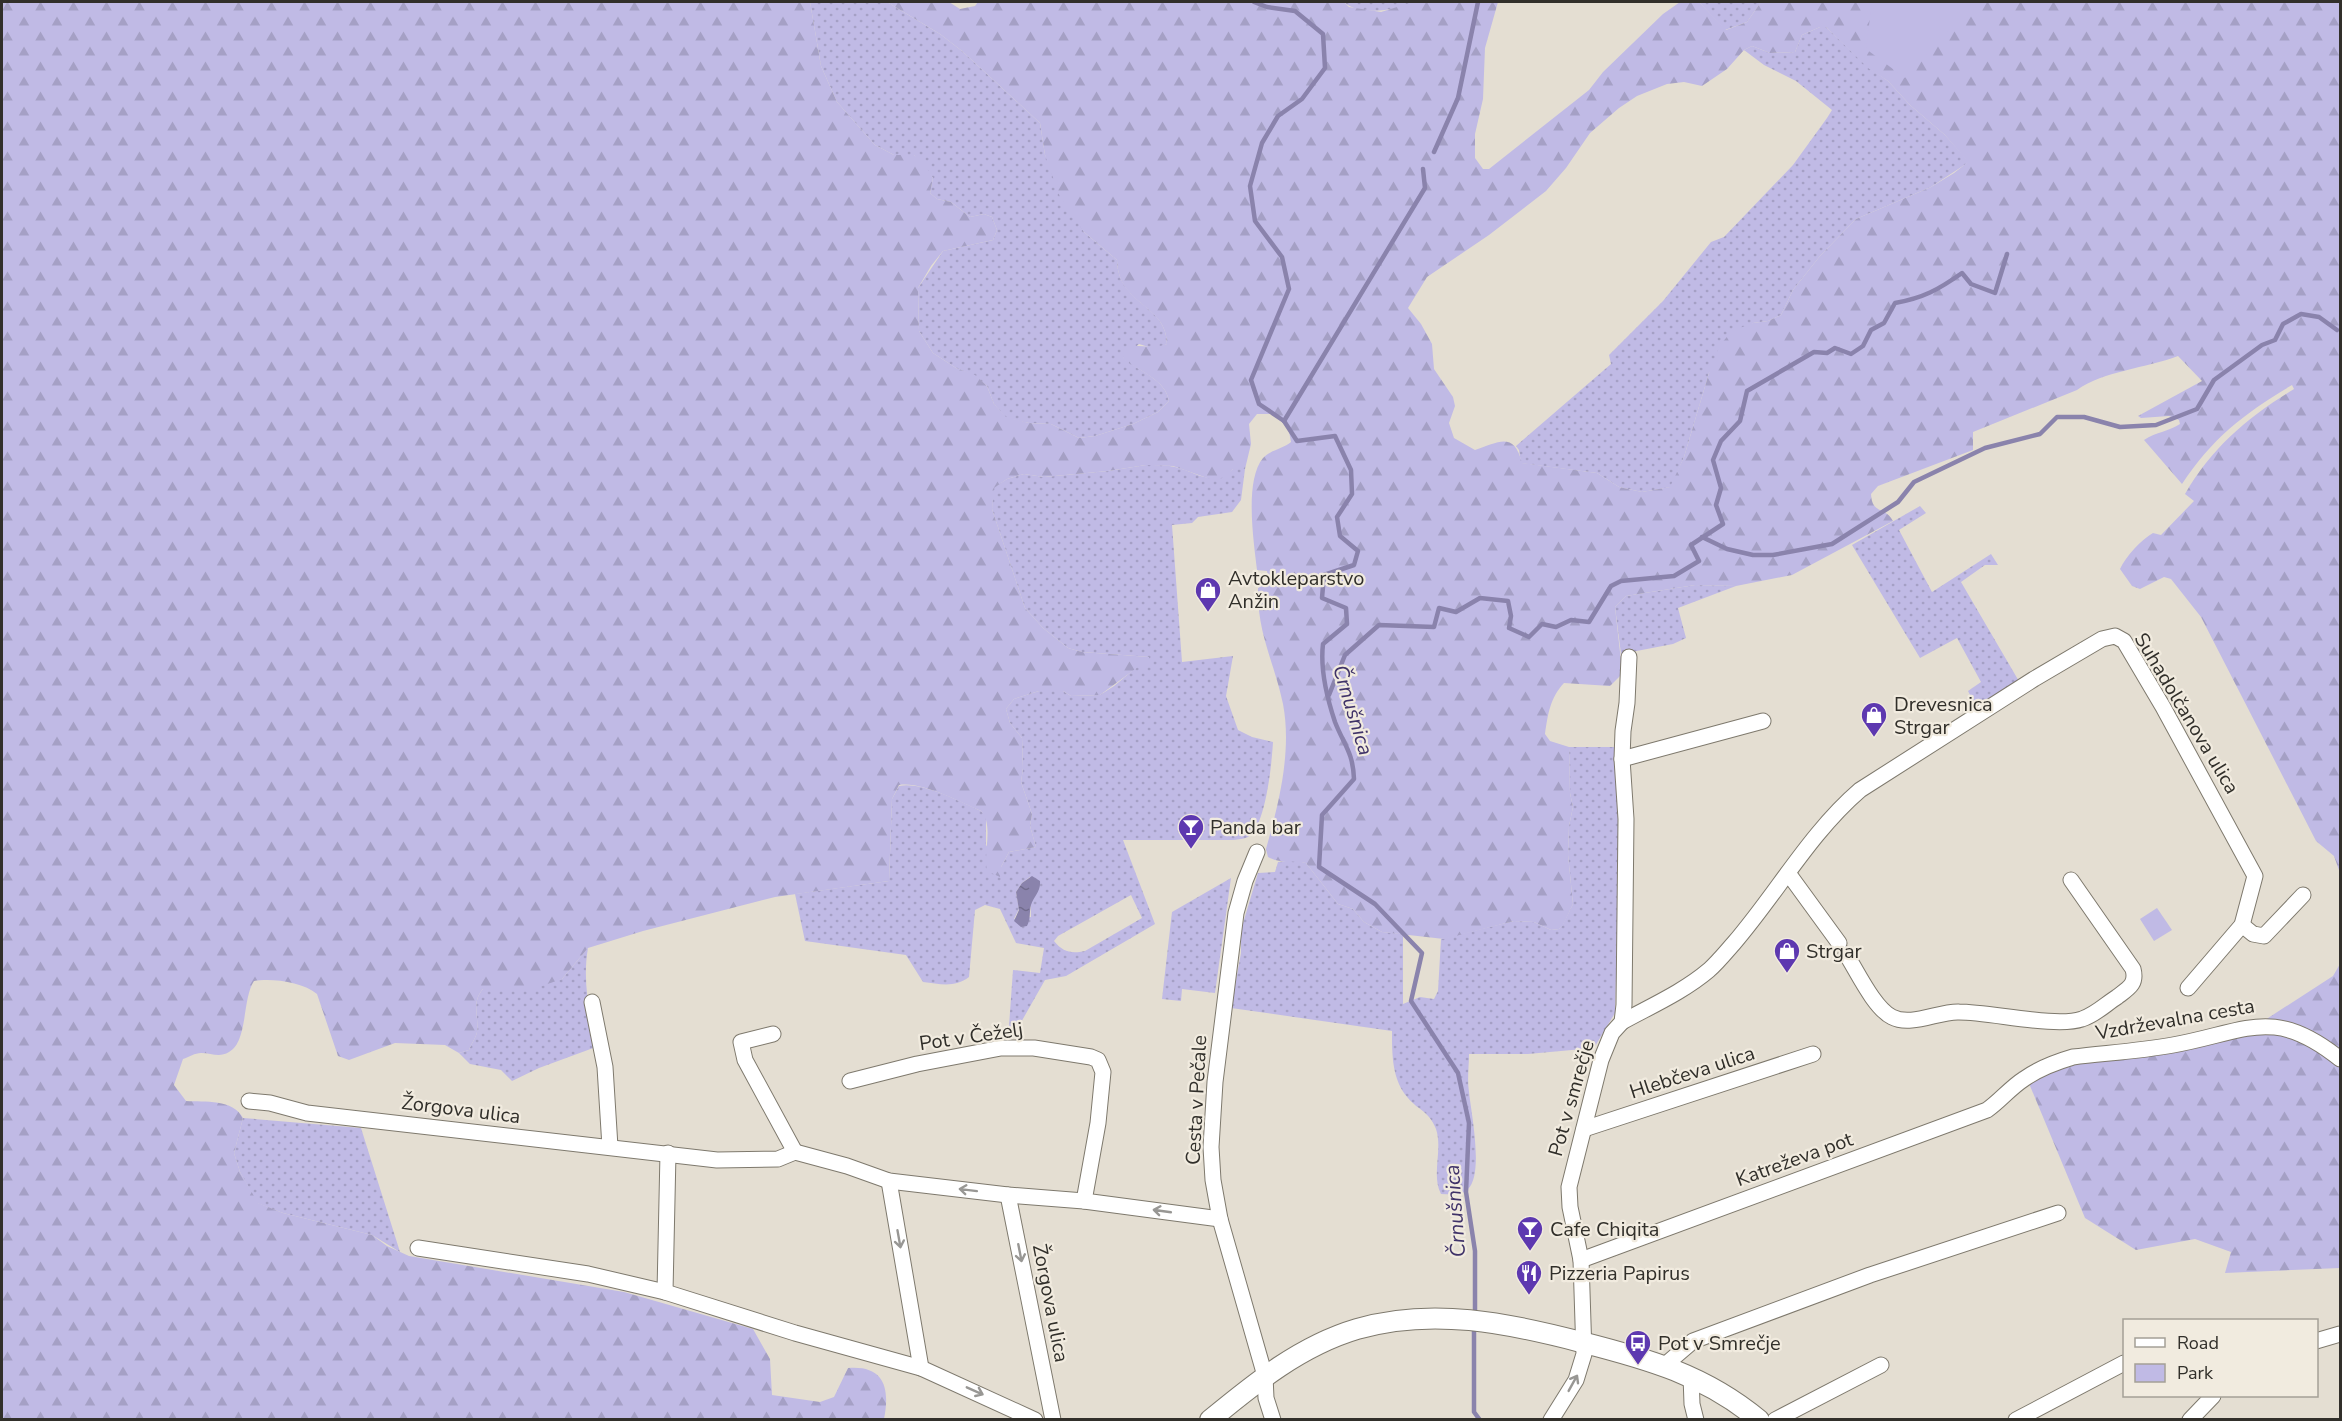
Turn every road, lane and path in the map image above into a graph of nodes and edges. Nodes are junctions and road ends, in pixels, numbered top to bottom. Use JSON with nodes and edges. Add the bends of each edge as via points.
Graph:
{"nodes":[{"id":1,"x":1629,"y":657,"type":"dead end"},
{"id":2,"x":1763,"y":722,"type":"dead end"},
{"id":3,"x":1622,"y":759,"type":"junction"},
{"id":4,"x":1257,"y":852,"type":"dead end"},
{"id":5,"x":1788,"y":873,"type":"junction"},
{"id":6,"x":2071,"y":880,"type":"dead end"},
{"id":7,"x":2303,"y":895,"type":"dead end"},
{"id":8,"x":2242,"y":925,"type":"junction"},
{"id":9,"x":2188,"y":988,"type":"dead end"},
{"id":10,"x":592,"y":1002,"type":"dead end"},
{"id":11,"x":1622,"y":1022,"type":"junction"},
{"id":12,"x":773,"y":1034,"type":"dead end"},
{"id":13,"x":1813,"y":1054,"type":"dead end"},
{"id":14,"x":2340,"y":1059,"type":"edge"},
{"id":15,"x":850,"y":1081,"type":"dead end"},
{"id":16,"x":2015,"y":1085,"type":"joint"},
{"id":17,"x":249,"y":1101,"type":"dead end"},
{"id":18,"x":1584,"y":1129,"type":"junction"},
{"id":19,"x":610,"y":1147,"type":"junction"},
{"id":20,"x":795,"y":1152,"type":"junction"},
{"id":21,"x":668,"y":1153,"type":"junction"},
{"id":22,"x":889,"y":1181,"type":"junction"},
{"id":23,"x":1008,"y":1195,"type":"junction"},
{"id":24,"x":1084,"y":1201,"type":"junction"},
{"id":25,"x":2058,"y":1213,"type":"dead end"},
{"id":26,"x":1220,"y":1219,"type":"junction"},
{"id":27,"x":418,"y":1248,"type":"dead end"},
{"id":28,"x":1581,"y":1260,"type":"junction"},
{"id":29,"x":665,"y":1292,"type":"junction"},
{"id":30,"x":2340,"y":1334,"type":"edge"},
{"id":31,"x":2318,"y":1340,"type":"edge"},
{"id":32,"x":1584,"y":1343,"type":"junction"},
{"id":33,"x":2123,"y":1364,"type":"edge"},
{"id":34,"x":1665,"y":1365,"type":"junction"},
{"id":35,"x":1881,"y":1365,"type":"dead end"},
{"id":36,"x":921,"y":1368,"type":"junction"},
{"id":37,"x":1265,"y":1376,"type":"junction"},
{"id":38,"x":1691,"y":1376,"type":"junction"},
{"id":39,"x":2211,"y":1397,"type":"edge"},
{"id":40,"x":1035,"y":1419,"type":"edge"},
{"id":41,"x":1053,"y":1419,"type":"edge"},
{"id":42,"x":1210,"y":1419,"type":"edge"},
{"id":43,"x":1273,"y":1419,"type":"edge"},
{"id":44,"x":1551,"y":1419,"type":"edge"},
{"id":45,"x":1696,"y":1419,"type":"edge"},
{"id":46,"x":1759,"y":1419,"type":"edge"},
{"id":47,"x":1775,"y":1419,"type":"edge"},
{"id":48,"x":2016,"y":1419,"type":"edge"},
{"id":49,"x":2190,"y":1419,"type":"edge"}],
"edges":[{"from":1,"to":3,"type":"street","name":"Pot v smrečje"},
{"from":2,"to":3,"type":"street"},
{"from":3,"to":11,"type":"street","name":"Pot v smrečje","via":[[1626,819]]},
{"from":4,"to":26,"type":"street","name":"Cesta v Pečale","via":[[1236,913],[1215,1082],[1211,1147]]},
{"from":5,"to":6,"type":"street","via":[[1879,1006],[1892,1018],[1902,1020],[1956,1011],[2080,1020],[2133,984],[2133,969]]},
{"from":5,"to":8,"type":"street","name":"Suhadolčanova ulica","via":[[1841,806],[1860,790],[2034,679],[2102,639],[2115,636],[2124,641],[2253,870],[2254,883]]},
{"from":5,"to":11,"type":"street","name":"Suhadolčanova ulica","via":[[1710,970]]},
{"from":7,"to":8,"type":"street","via":[[2264,936],[2253,934]]},
{"from":8,"to":9,"type":"street","name":"Suhadolčanova ulica"},
{"from":10,"to":19,"type":"street","via":[[605,1067]]},
{"from":11,"to":18,"type":"street","name":"Pot v smrečje","via":[[1612,1033],[1601,1060]]},
{"from":12,"to":20,"type":"street","via":[[741,1042],[746,1060]]},
{"from":13,"to":18,"type":"street","name":"Hlebčeva ulica"},
{"from":14,"to":16,"type":"street","name":"Vzdrževalna cesta","via":[[2301,1034],[2268,1025],[2255,1026],[2171,1045],[2073,1057],[2038,1070]]},
{"from":15,"to":24,"type":"street","name":"Pot v Čeželj","via":[[1001,1048],[1034,1048],[1098,1060],[1103,1071],[1098,1123]]},
{"from":16,"to":28,"type":"street","name":"Katreževa pot","via":[[1987,1110]]},
{"from":17,"to":19,"type":"street","name":"Žorgova ulica","via":[[307,1113]]},
{"from":18,"to":28,"type":"street","name":"Pot v smrečje","via":[[1569,1187]]},
{"from":19,"to":21,"type":"street","name":"Žorgova ulica"},
{"from":20,"to":21,"type":"street","name":"Žorgova ulica","via":[[778,1159],[717,1160]]},
{"from":20,"to":22,"type":"street","name":"Žorgova ulica"},
{"from":21,"to":29,"type":"street"},
{"from":23,"to":22,"type":"street","name":"Žorgova ulica","one_way":true},
{"from":22,"to":36,"type":"street","one_way":true},
{"from":23,"to":24,"type":"street","name":"Žorgova ulica"},
{"from":23,"to":41,"type":"street","name":"Žorgova ulica","one_way":true},
{"from":26,"to":24,"type":"street","name":"Žorgova ulica","one_way":true},
{"from":25,"to":34,"type":"street","via":[[1870,1275],[1693,1341]]},
{"from":26,"to":37,"type":"street","name":"Cesta v Pečale"},
{"from":27,"to":29,"type":"street","via":[[588,1274]]},
{"from":28,"to":32,"type":"street","name":"Pot v smrečje"},
{"from":29,"to":36,"type":"street"},
{"from":30,"to":31,"type":"street"},
{"from":32,"to":34,"type":"street"},
{"from":32,"to":37,"type":"street","via":[[1511,1325],[1416,1319],[1358,1329],[1319,1344]]},
{"from":44,"to":32,"type":"street","name":"Pot v smrečje","one_way":true,"via":[[1576,1380]]},
{"from":33,"to":48,"type":"street"},
{"from":34,"to":38,"type":"street"},
{"from":35,"to":47,"type":"street"},
{"from":36,"to":40,"type":"street","one_way":true},
{"from":37,"to":42,"type":"street"},
{"from":37,"to":43,"type":"street","name":"Cesta v Pečale","via":[[1266,1398]]},
{"from":38,"to":45,"type":"street"},
{"from":38,"to":46,"type":"street"},
{"from":39,"to":49,"type":"street"}]}
